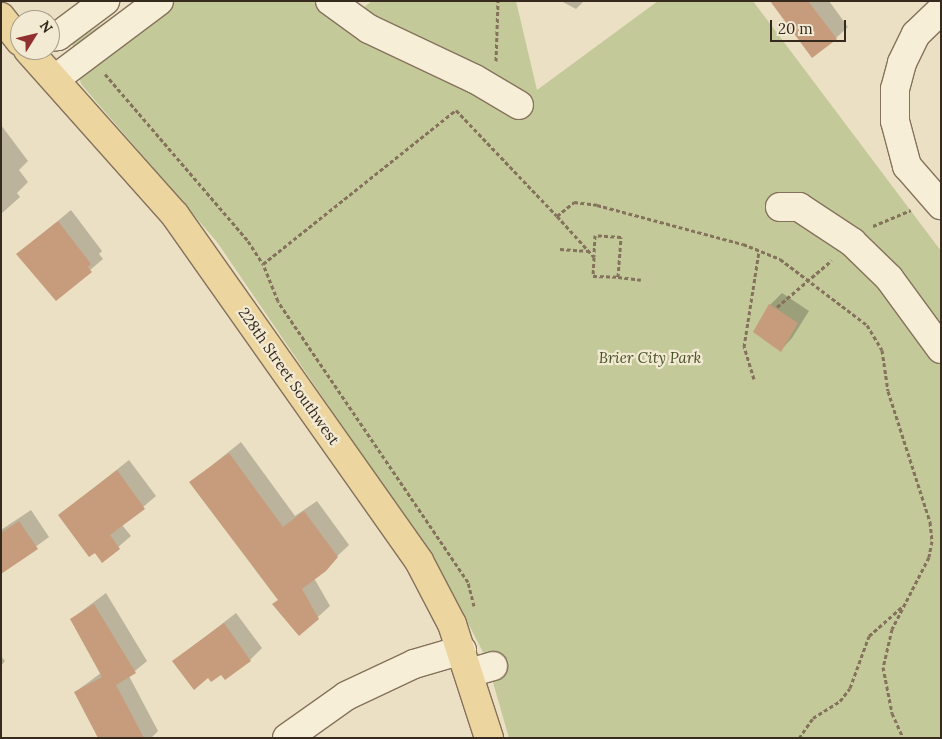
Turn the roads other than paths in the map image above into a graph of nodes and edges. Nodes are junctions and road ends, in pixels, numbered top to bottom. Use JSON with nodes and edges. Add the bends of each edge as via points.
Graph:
{"nodes":[{"id":1,"x":105,"y":1,"type":"edge"},
{"id":2,"x":159,"y":1,"type":"edge"},
{"id":3,"x":330,"y":1,"type":"edge"},
{"id":4,"x":941,"y":10,"type":"edge"},
{"id":5,"x":1,"y":17,"type":"edge"},
{"id":6,"x":10,"y":31,"type":"edge"},
{"id":7,"x":60,"y":35,"type":"edge"},
{"id":8,"x":35,"y":60,"type":"edge"},
{"id":9,"x":54,"y":79,"type":"junction"},
{"id":10,"x":519,"y":106,"type":"dead end"},
{"id":11,"x":941,"y":205,"type":"edge"},
{"id":12,"x":780,"y":207,"type":"dead end"},
{"id":13,"x":941,"y":349,"type":"edge"},
{"id":14,"x":475,"y":663,"type":"junction"},
{"id":15,"x":287,"y":738,"type":"edge"},
{"id":16,"x":489,"y":738,"type":"edge"}],
"edges":[{"from":1,"to":7,"type":"street"},
{"from":2,"to":9,"type":"street"},
{"from":3,"to":10,"type":"street","via":[[369,29]]},
{"from":4,"to":11,"type":"street","via":[[916,34],[902,63],[895,89],[894,120],[907,166]]},
{"from":5,"to":6,"type":"main road","name":"228th Street Southwest"},
{"from":8,"to":9,"type":"main road","name":"228th Street Southwest"},
{"from":9,"to":14,"type":"main road","name":"228th Street Southwest","via":[[175,215],[419,561]]},
{"from":12,"to":13,"type":"street","via":[[799,207],[852,242],[889,278]]},
{"from":14,"to":15,"type":"street","via":[[414,664],[346,696]]},
{"from":14,"to":16,"type":"main road","name":"228th Street Southwest"}]}
